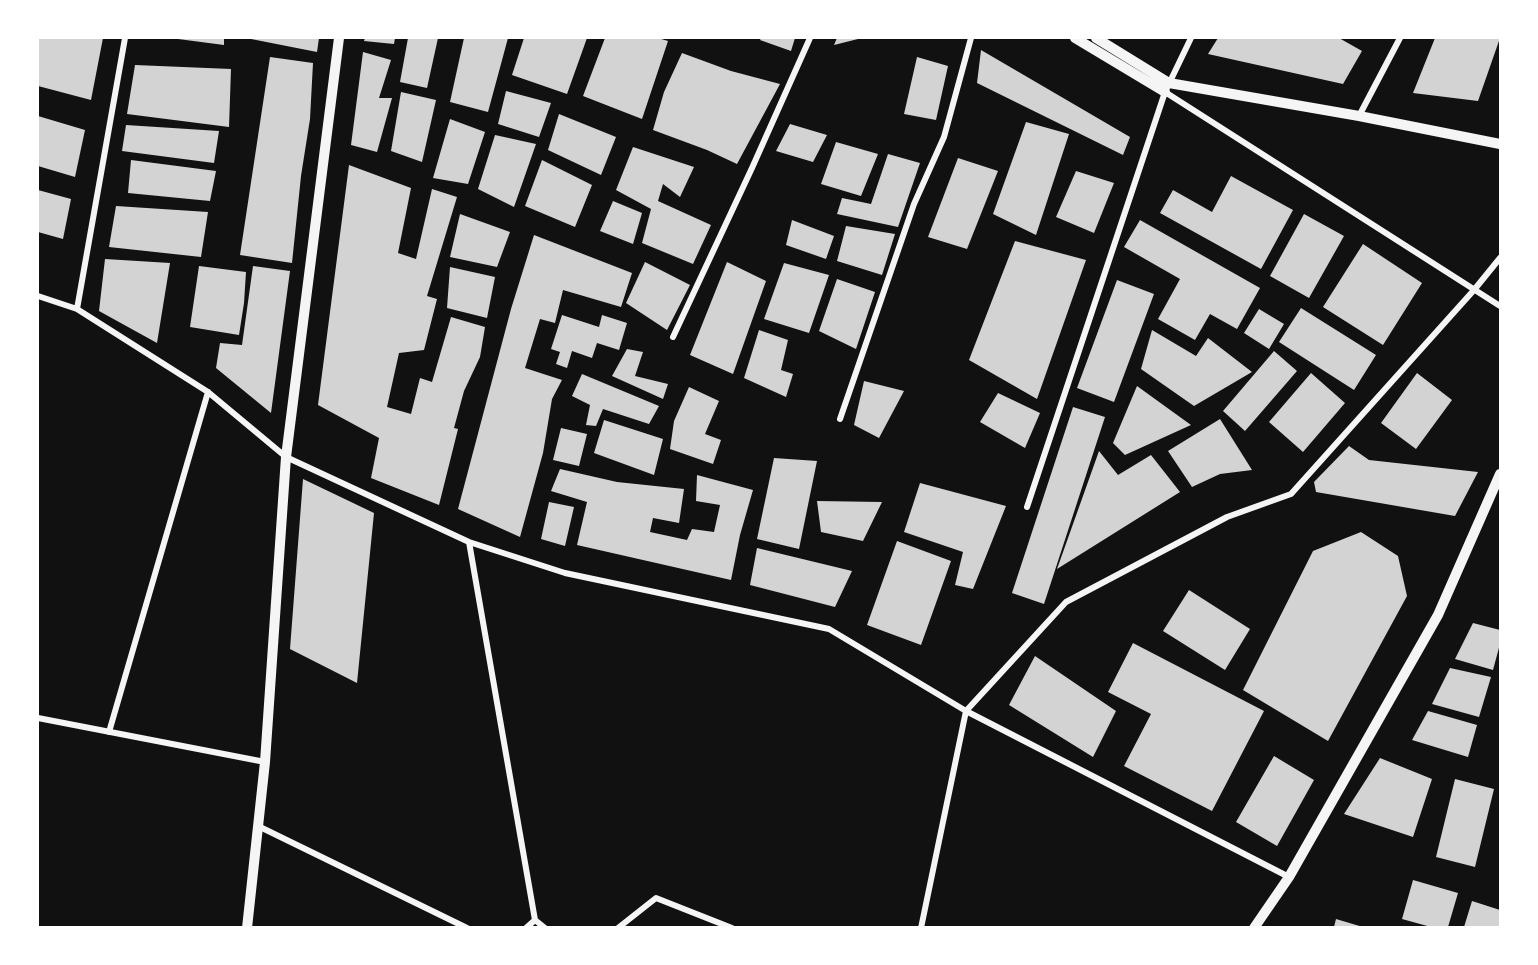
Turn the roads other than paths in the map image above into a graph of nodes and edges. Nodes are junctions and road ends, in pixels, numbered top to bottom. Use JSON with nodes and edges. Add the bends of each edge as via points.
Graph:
{"nodes":[{"id":1,"x":125,"y":38,"type":"edge"},
{"id":2,"x":339,"y":38,"type":"edge"},
{"id":3,"x":810,"y":38,"type":"edge"},
{"id":4,"x":971,"y":38,"type":"edge"},
{"id":5,"x":1075,"y":38,"type":"edge"},
{"id":6,"x":1096,"y":38,"type":"edge"},
{"id":7,"x":1191,"y":38,"type":"edge"},
{"id":8,"x":1400,"y":38,"type":"edge"},
{"id":9,"x":1167,"y":88,"type":"junction"},
{"id":10,"x":1359,"y":116,"type":"junction"},
{"id":11,"x":1500,"y":144,"type":"edge"},
{"id":12,"x":1500,"y":258,"type":"edge"},
{"id":13,"x":1474,"y":290,"type":"junction"},
{"id":14,"x":38,"y":296,"type":"edge"},
{"id":15,"x":1500,"y":306,"type":"edge"},
{"id":16,"x":77,"y":309,"type":"junction"},
{"id":17,"x":673,"y":337,"type":"dead end"},
{"id":18,"x":208,"y":392,"type":"junction"},
{"id":19,"x":840,"y":418,"type":"dead end"},
{"id":20,"x":286,"y":457,"type":"junction"},
{"id":21,"x":1500,"y":474,"type":"edge"},
{"id":22,"x":1027,"y":507,"type":"dead end"},
{"id":23,"x":469,"y":542,"type":"junction"},
{"id":24,"x":966,"y":711,"type":"junction"},
{"id":25,"x":38,"y":718,"type":"edge"},
{"id":26,"x":108,"y":732,"type":"junction"},
{"id":27,"x":265,"y":762,"type":"junction"},
{"id":28,"x":258,"y":826,"type":"junction"},
{"id":29,"x":1289,"y":877,"type":"junction"},
{"id":30,"x":536,"y":920,"type":"junction"},
{"id":31,"x":247,"y":927,"type":"edge"},
{"id":32,"x":467,"y":927,"type":"edge"},
{"id":33,"x":526,"y":927,"type":"edge"},
{"id":34,"x":545,"y":927,"type":"edge"},
{"id":35,"x":618,"y":927,"type":"edge"},
{"id":36,"x":732,"y":927,"type":"edge"},
{"id":37,"x":921,"y":927,"type":"edge"},
{"id":38,"x":1254,"y":927,"type":"edge"}],
"edges":[{"from":1,"to":16,"type":"street"},
{"from":2,"to":20,"type":"street"},
{"from":3,"to":17,"type":"street"},
{"from":4,"to":19,"type":"street","via":[[944,137],[914,204]]},
{"from":5,"to":9,"type":"street"},
{"from":6,"to":9,"type":"street"},
{"from":7,"to":9,"type":"street"},
{"from":8,"to":10,"type":"street"},
{"from":9,"to":10,"type":"street"},
{"from":9,"to":13,"type":"street"},
{"from":9,"to":22,"type":"street"},
{"from":10,"to":11,"type":"street"},
{"from":12,"to":13,"type":"street"},
{"from":13,"to":15,"type":"street"},
{"from":13,"to":24,"type":"street","via":[[1291,494],[1227,517],[1066,602]]},
{"from":14,"to":16,"type":"street"},
{"from":16,"to":18,"type":"street"},
{"from":18,"to":20,"type":"street"},
{"from":18,"to":26,"type":"street"},
{"from":20,"to":23,"type":"street"},
{"from":20,"to":27,"type":"street"},
{"from":21,"to":29,"type":"street","via":[[1438,615]]},
{"from":23,"to":24,"type":"street","via":[[565,573],[829,629]]},
{"from":23,"to":30,"type":"street"},
{"from":24,"to":29,"type":"street"},
{"from":24,"to":37,"type":"street"},
{"from":25,"to":26,"type":"street"},
{"from":26,"to":27,"type":"street"},
{"from":27,"to":28,"type":"street"},
{"from":28,"to":31,"type":"street"},
{"from":28,"to":32,"type":"street"},
{"from":29,"to":38,"type":"street"},
{"from":30,"to":33,"type":"street"},
{"from":30,"to":34,"type":"street"},
{"from":35,"to":36,"type":"street","via":[[656,898]]}]}
